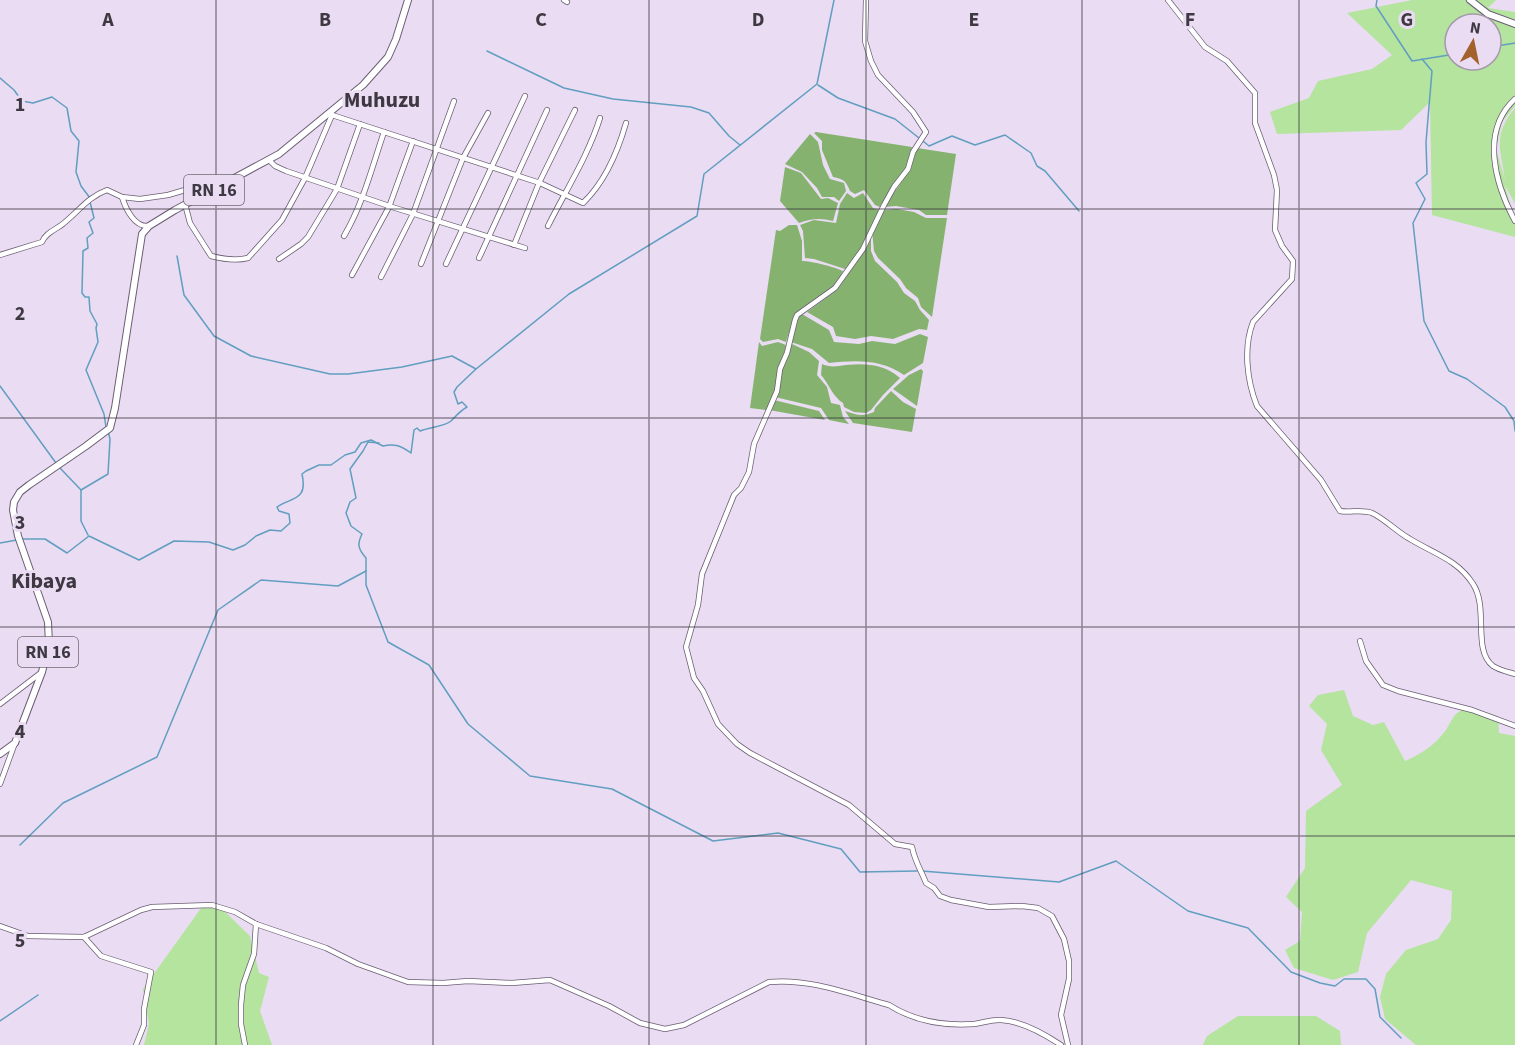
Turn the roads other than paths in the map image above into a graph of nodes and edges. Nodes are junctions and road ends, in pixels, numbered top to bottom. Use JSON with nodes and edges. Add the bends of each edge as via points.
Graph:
{"nodes":[{"id":1,"x":408,"y":0,"type":"edge"},
{"id":2,"x":866,"y":0,"type":"edge"},
{"id":3,"x":1168,"y":0,"type":"edge"},
{"id":4,"x":1470,"y":0,"type":"edge"},
{"id":5,"x":1515,"y":24,"type":"edge"},
{"id":6,"x":525,"y":96,"type":"dead end"},
{"id":7,"x":1515,"y":99,"type":"edge"},
{"id":8,"x":454,"y":101,"type":"dead end"},
{"id":9,"x":547,"y":110,"type":"dead end"},
{"id":10,"x":575,"y":110,"type":"dead end"},
{"id":11,"x":488,"y":113,"type":"dead end"},
{"id":12,"x":331,"y":114,"type":"junction"},
{"id":13,"x":600,"y":118,"type":"dead end"},
{"id":14,"x":626,"y":123,"type":"dead end"},
{"id":15,"x":360,"y":124,"type":"junction"},
{"id":16,"x":384,"y":132,"type":"junction"},
{"id":17,"x":413,"y":141,"type":"junction"},
{"id":18,"x":438,"y":150,"type":"junction"},
{"id":19,"x":463,"y":158,"type":"junction"},
{"id":20,"x":269,"y":160,"type":"junction"},
{"id":21,"x":490,"y":167,"type":"junction"},
{"id":22,"x":516,"y":175,"type":"junction"},
{"id":23,"x":305,"y":178,"type":"junction"},
{"id":24,"x":539,"y":183,"type":"junction"},
{"id":25,"x":223,"y":184,"type":"junction"},
{"id":26,"x":337,"y":189,"type":"junction"},
{"id":27,"x":564,"y":194,"type":"junction"},
{"id":28,"x":122,"y":197,"type":"junction"},
{"id":29,"x":362,"y":197,"type":"junction"},
{"id":30,"x":185,"y":204,"type":"junction"},
{"id":31,"x":390,"y":207,"type":"junction"},
{"id":32,"x":413,"y":214,"type":"junction"},
{"id":33,"x":1515,"y":221,"type":"edge"},
{"id":34,"x":439,"y":222,"type":"junction"},
{"id":35,"x":148,"y":226,"type":"junction"},
{"id":36,"x":548,"y":226,"type":"dead end"},
{"id":37,"x":463,"y":230,"type":"junction"},
{"id":38,"x":344,"y":236,"type":"dead end"},
{"id":39,"x":488,"y":237,"type":"junction"},
{"id":40,"x":514,"y":245,"type":"junction"},
{"id":41,"x":525,"y":248,"type":"dead end"},
{"id":42,"x":0,"y":255,"type":"edge"},
{"id":43,"x":479,"y":258,"type":"dead end"},
{"id":44,"x":279,"y":260,"type":"dead end"},
{"id":45,"x":421,"y":264,"type":"dead end"},
{"id":46,"x":446,"y":264,"type":"dead end"},
{"id":47,"x":351,"y":275,"type":"dead end"},
{"id":48,"x":381,"y":277,"type":"dead end"},
{"id":49,"x":1360,"y":641,"type":"dead end"},
{"id":50,"x":42,"y":672,"type":"junction"},
{"id":51,"x":1515,"y":674,"type":"edge"},
{"id":52,"x":0,"y":704,"type":"edge"},
{"id":53,"x":1515,"y":726,"type":"edge"},
{"id":54,"x":15,"y":743,"type":"junction"},
{"id":55,"x":0,"y":754,"type":"edge"},
{"id":56,"x":0,"y":784,"type":"edge"},
{"id":57,"x":256,"y":924,"type":"junction"},
{"id":58,"x":0,"y":926,"type":"edge"},
{"id":59,"x":84,"y":937,"type":"junction"},
{"id":60,"x":136,"y":1045,"type":"edge"},
{"id":61,"x":245,"y":1045,"type":"edge"},
{"id":62,"x":1060,"y":1045,"type":"edge"},
{"id":63,"x":1068,"y":1045,"type":"edge"}],
"edges":[{"from":1,"to":12,"type":"main road","number":"RN 16","via":[[396,39],[382,65]]},
{"from":2,"to":63,"type":"street","via":[[865,41],[871,61],[878,75],[926,132],[862,249],[835,288],[797,315],[777,391],[754,444],[749,472],[734,495],[702,574],[686,647],[689,665],[714,718],[731,738],[750,753],[849,805],[895,844],[912,847],[918,871],[940,896],[982,907],[1038,908],[1052,916],[1064,939],[1069,961],[1061,1015]]},
{"from":3,"to":51,"type":"street","via":[[1205,47],[1227,62],[1255,93],[1255,123],[1277,190],[1275,230],[1293,261],[1294,274],[1289,284],[1250,328],[1246,355],[1257,406],[1321,480],[1340,511],[1375,514],[1466,573],[1481,605],[1481,637],[1486,658],[1495,667]]},
{"from":4,"to":5,"type":"main road","via":[[1488,14]]},
{"from":6,"to":21,"type":"street"},
{"from":7,"to":33,"type":"street","via":[[1502,114],[1493,146],[1499,183]]},
{"from":8,"to":18,"type":"street"},
{"from":9,"to":22,"type":"street"},
{"from":10,"to":24,"type":"street"},
{"from":11,"to":19,"type":"street"},
{"from":12,"to":15,"type":"street"},
{"from":12,"to":20,"type":"main road","number":"RN 16"},
{"from":12,"to":23,"type":"street"},
{"from":13,"to":27,"type":"street"},
{"from":14,"to":27,"type":"street","via":[[614,156],[592,194],[583,203]]},
{"from":15,"to":16,"type":"street"},
{"from":15,"to":26,"type":"street"},
{"from":16,"to":17,"type":"street"},
{"from":16,"to":29,"type":"street"},
{"from":17,"to":18,"type":"street"},
{"from":17,"to":31,"type":"street"},
{"from":18,"to":19,"type":"street"},
{"from":18,"to":32,"type":"street"},
{"from":19,"to":21,"type":"street"},
{"from":19,"to":34,"type":"street"},
{"from":20,"to":23,"type":"street"},
{"from":20,"to":25,"type":"main road","number":"RN 16"},
{"from":21,"to":22,"type":"street"},
{"from":21,"to":37,"type":"street"},
{"from":22,"to":24,"type":"street"},
{"from":22,"to":39,"type":"street"},
{"from":23,"to":26,"type":"street"},
{"from":23,"to":30,"type":"street","via":[[282,220],[253,255],[241,260],[211,256],[190,223]]},
{"from":24,"to":27,"type":"street"},
{"from":24,"to":40,"type":"street"},
{"from":25,"to":28,"type":"street","via":[[151,198]]},
{"from":25,"to":30,"type":"main road","number":"RN 16"},
{"from":26,"to":29,"type":"street"},
{"from":26,"to":44,"type":"street","via":[[308,237]]},
{"from":27,"to":36,"type":"street"},
{"from":28,"to":35,"type":"street","via":[[135,221]]},
{"from":28,"to":42,"type":"street","via":[[107,190],[90,199],[45,235],[42,242]]},
{"from":29,"to":31,"type":"street"},
{"from":29,"to":38,"type":"street"},
{"from":30,"to":35,"type":"main road","number":"RN 16"},
{"from":31,"to":32,"type":"street"},
{"from":31,"to":47,"type":"street"},
{"from":32,"to":34,"type":"street"},
{"from":32,"to":48,"type":"street"},
{"from":34,"to":37,"type":"street"},
{"from":34,"to":45,"type":"street"},
{"from":35,"to":50,"type":"main road","number":"RN 16","via":[[140,239],[117,398],[108,429],[20,492],[14,502],[19,538],[48,622],[49,644]]},
{"from":37,"to":39,"type":"street"},
{"from":37,"to":46,"type":"street"},
{"from":39,"to":40,"type":"street"},
{"from":39,"to":43,"type":"street"},
{"from":40,"to":41,"type":"street"},
{"from":49,"to":53,"type":"street","via":[[1366,661],[1383,685]]},
{"from":50,"to":52,"type":"street"},
{"from":50,"to":54,"type":"main road","number":"RN 16"},
{"from":54,"to":55,"type":"main road"},
{"from":54,"to":56,"type":"street"},
{"from":57,"to":59,"type":"street","via":[[212,905],[152,908]]},
{"from":57,"to":61,"type":"street","via":[[254,954],[243,985],[241,1005]]},
{"from":57,"to":62,"type":"street","via":[[408,982],[549,980],[640,1023],[665,1029],[684,1024],[769,982],[782,980],[824,986],[939,1024],[1012,1022]]},
{"from":58,"to":59,"type":"street","via":[[28,936]]},
{"from":59,"to":60,"type":"street","via":[[101,956],[151,972],[144,1024]]}]}
